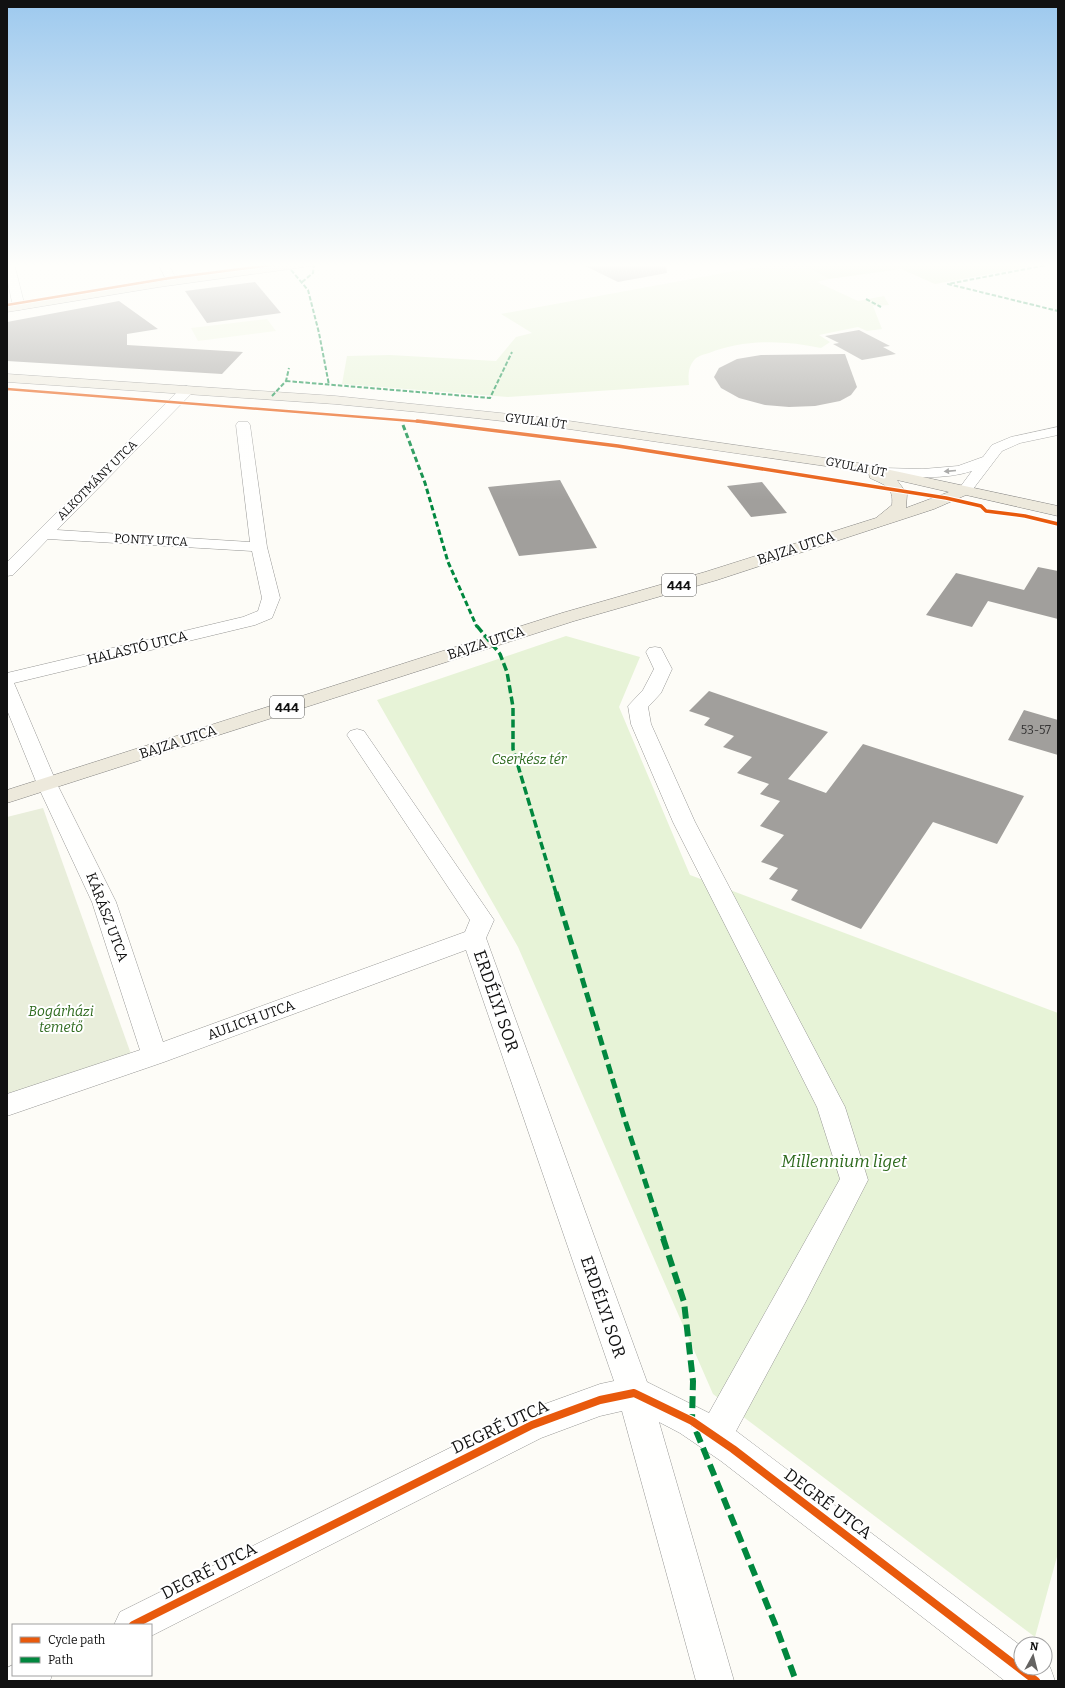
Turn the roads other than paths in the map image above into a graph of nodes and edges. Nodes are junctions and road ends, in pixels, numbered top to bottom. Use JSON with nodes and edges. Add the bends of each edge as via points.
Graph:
{"nodes":[{"id":1,"x":7,"y":378,"type":"edge"},
{"id":2,"x":187,"y":390,"type":"junction"},
{"id":3,"x":243,"y":425,"type":"dead end"},
{"id":4,"x":1058,"y":431,"type":"edge"},
{"id":5,"x":988,"y":460,"type":"junction"},
{"id":6,"x":853,"y":466,"type":"junction"},
{"id":7,"x":883,"y":472,"type":"junction"},
{"id":8,"x":965,"y":490,"type":"junction"},
{"id":9,"x":1058,"y":512,"type":"edge"},
{"id":10,"x":881,"y":521,"type":"junction"},
{"id":11,"x":43,"y":534,"type":"junction"},
{"id":12,"x":259,"y":547,"type":"junction"},
{"id":13,"x":7,"y":571,"type":"edge"},
{"id":14,"x":655,"y":652,"type":"dead end"},
{"id":15,"x":7,"y":679,"type":"edge"},
{"id":16,"x":7,"y":686,"type":"edge"},
{"id":17,"x":357,"y":735,"type":"dead end"},
{"id":18,"x":47,"y":784,"type":"junction"},
{"id":19,"x":7,"y":797,"type":"edge"},
{"id":20,"x":478,"y":929,"type":"junction"},
{"id":21,"x":155,"y":1055,"type":"junction"},
{"id":22,"x":7,"y":1105,"type":"edge"},
{"id":23,"x":634,"y":1394,"type":"junction"},
{"id":24,"x":714,"y":1436,"type":"junction"},
{"id":25,"x":135,"y":1624,"type":"edge"},
{"id":26,"x":31,"y":1676,"type":"edge"},
{"id":27,"x":21,"y":1681,"type":"edge"},
{"id":28,"x":715,"y":1681,"type":"edge"},
{"id":29,"x":1036,"y":1681,"type":"edge"}],
"edges":[{"from":1,"to":2,"type":"main road","name":"GYULAI ÚT"},
{"from":2,"to":6,"type":"main road","name":"GYULAI ÚT","via":[[437,409],[548,422]]},
{"from":2,"to":11,"type":"street","name":"ALKOTMÁNY UTCA"},
{"from":3,"to":12,"type":"street"},
{"from":4,"to":5,"type":"street","via":[[1016,440],[997,448]]},
{"from":5,"to":7,"type":"street","one_way":true,"via":[[960,470],[923,473]]},
{"from":5,"to":8,"type":"street"},
{"from":6,"to":7,"type":"main road","name":"GYULAI ÚT"},
{"from":6,"to":10,"type":"main road","via":[[892,483],[899,490],[899,507]]},
{"from":7,"to":8,"type":"main road","name":"GYULAI ÚT"},
{"from":8,"to":9,"type":"main road","name":"GYULAI ÚT"},
{"from":8,"to":10,"type":"main road","name":"BAJZA UTCA","number":"444","via":[[929,506]]},
{"from":9,"to":10,"type":"main road","via":[[981,506],[948,508]]},
{"from":10,"to":18,"type":"main road","name":"BAJZA UTCA","number":"444","via":[[710,576],[568,617]]},
{"from":11,"to":12,"type":"street","name":"PONTY UTCA"},
{"from":11,"to":13,"type":"street","name":"ALKOTMÁNY UTCA"},
{"from":12,"to":15,"type":"street","name":"HALASTÓ UTCA","via":[[271,598],[266,614],[249,621]]},
{"from":14,"to":24,"type":"street","via":[[662,669],[651,693],[638,706],[640,724],[684,822],[831,1107],[854,1180]]},
{"from":16,"to":18,"type":"street","name":"KÁRÁSZ UTCA"},
{"from":17,"to":20,"type":"street","name":"ERDÉLYI SOR"},
{"from":18,"to":19,"type":"main road","name":"BAJZA UTCA","number":"444"},
{"from":18,"to":21,"type":"street","name":"KÁRÁSZ UTCA","via":[[104,902]]},
{"from":20,"to":21,"type":"street","name":"AULICH UTCA"},
{"from":20,"to":23,"type":"street","name":"ERDÉLYI SOR"},
{"from":21,"to":22,"type":"street","name":"AULICH UTCA"},
{"from":23,"to":24,"type":"street","name":"DEGRÉ UTCA","via":[[692,1421]]},
{"from":23,"to":25,"type":"street","name":"DEGRÉ UTCA","via":[[600,1400],[532,1425]]},
{"from":23,"to":28,"type":"street","name":"ERDÉLYI SOR"},
{"from":24,"to":29,"type":"street","name":"DEGRÉ UTCA"},
{"from":26,"to":27,"type":"street"}]}
